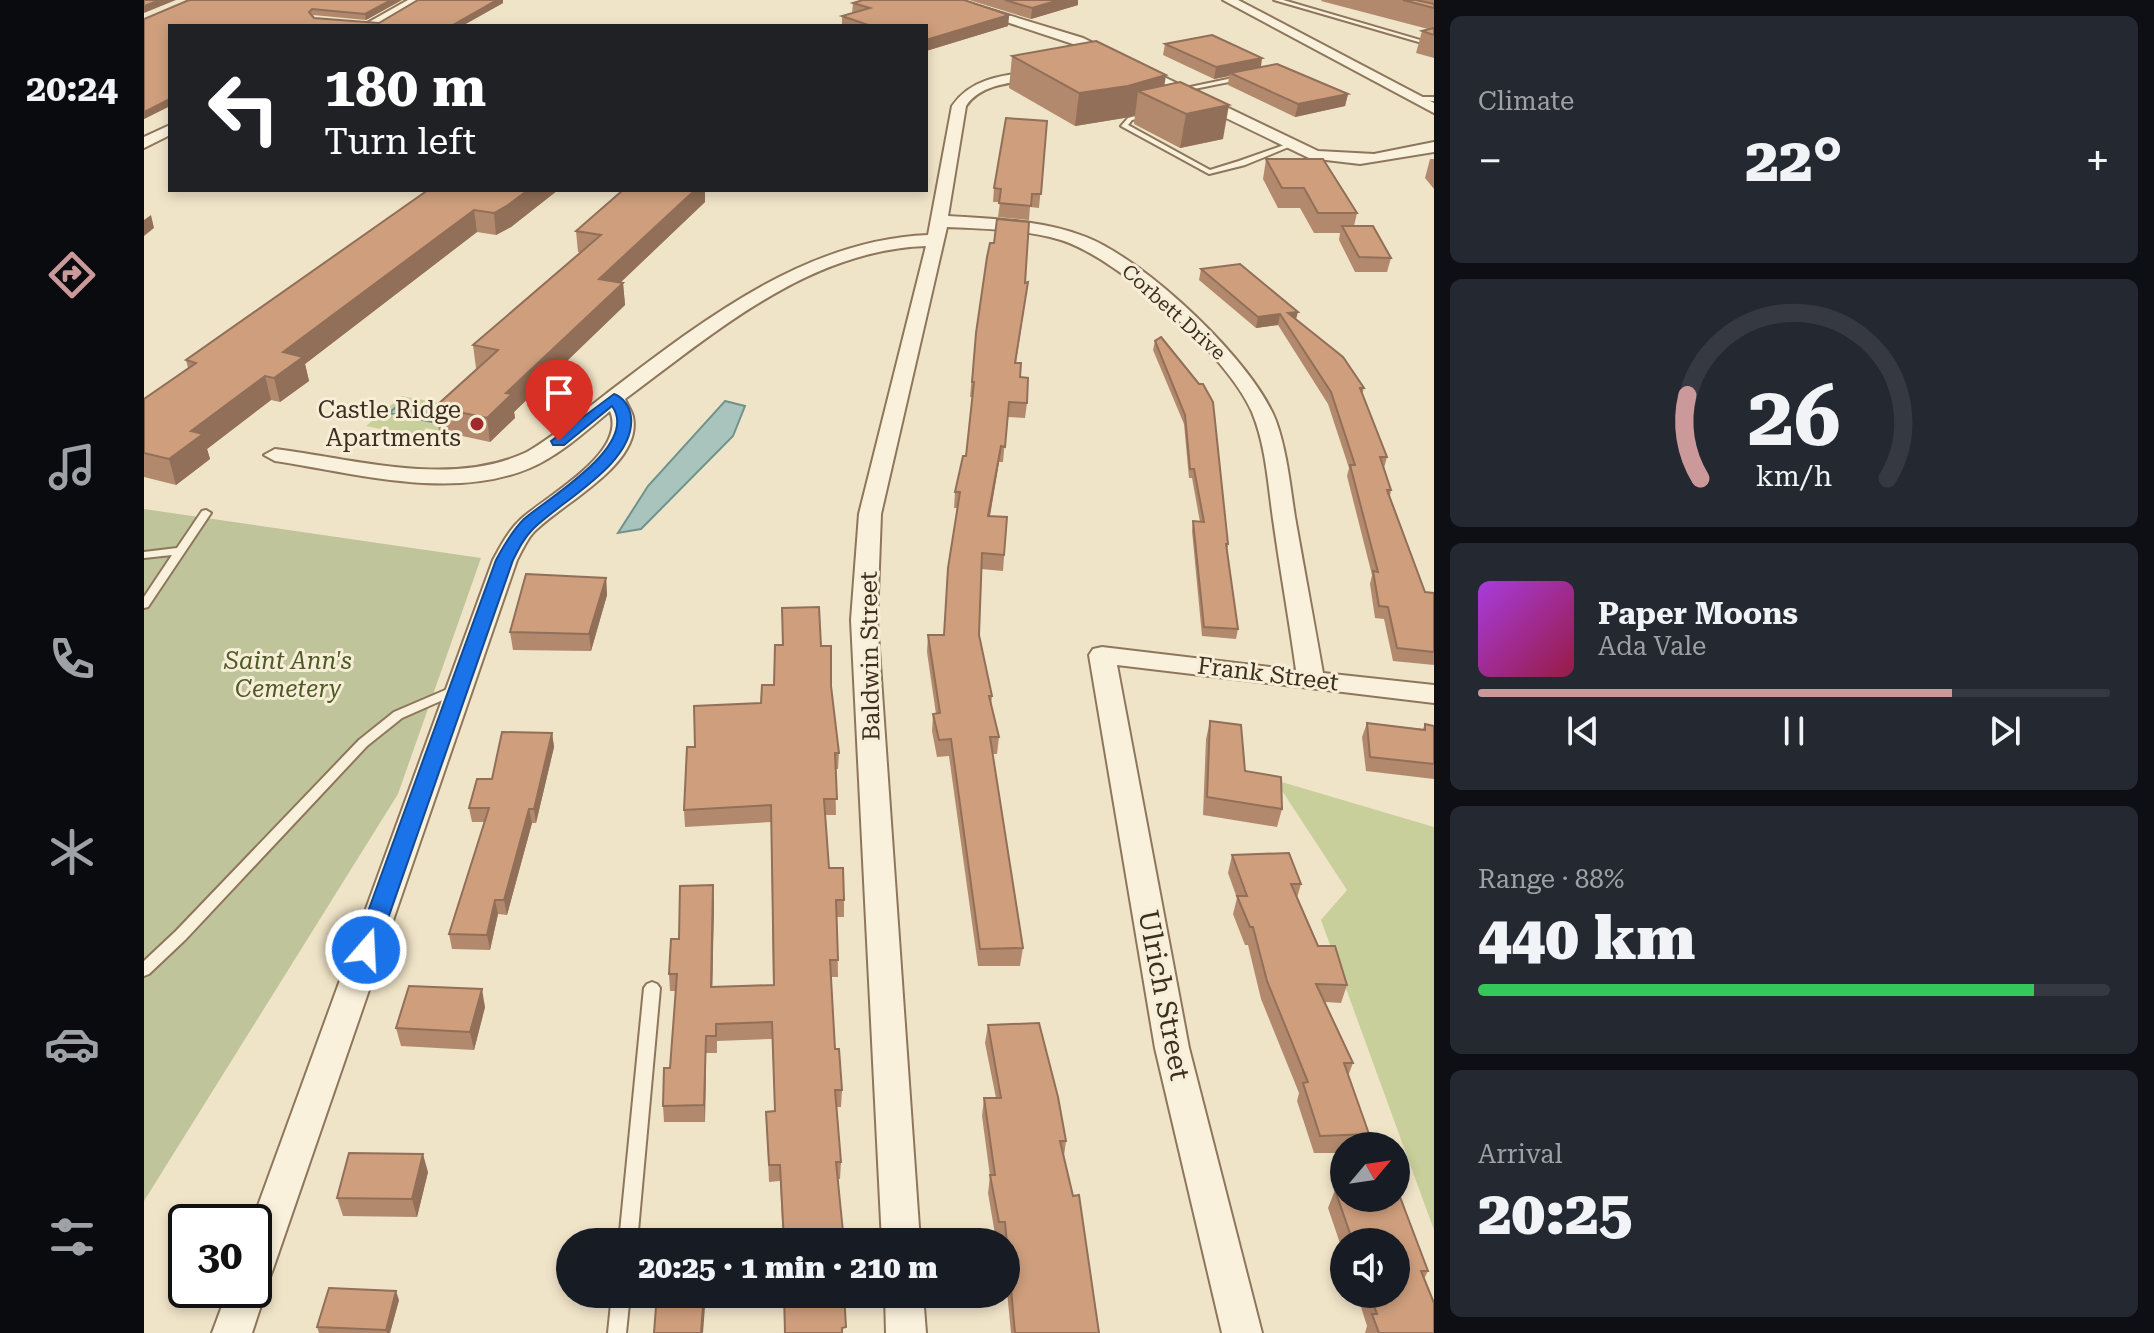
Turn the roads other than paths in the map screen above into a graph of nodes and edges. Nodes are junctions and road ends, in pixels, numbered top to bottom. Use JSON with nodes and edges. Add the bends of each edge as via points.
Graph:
{"nodes":[{"id":1,"x":417,"y":0,"type":"edge"},
{"id":2,"x":946,"y":0,"type":"edge"},
{"id":3,"x":1229,"y":0,"type":"edge"},
{"id":4,"x":1277,"y":0,"type":"edge"},
{"id":5,"x":368,"y":24,"type":"edge"},
{"id":6,"x":1431,"y":44,"type":"edge"},
{"id":7,"x":1118,"y":61,"type":"junction"},
{"id":8,"x":1246,"y":78,"type":"edge"},
{"id":9,"x":1179,"y":90,"type":"junction"},
{"id":10,"x":1413,"y":98,"type":"junction"},
{"id":11,"x":1434,"y":99,"type":"edge"},
{"id":12,"x":1205,"y":103,"type":"junction"},
{"id":13,"x":1188,"y":107,"type":"edge"},
{"id":14,"x":1434,"y":109,"type":"edge"},
{"id":15,"x":1153,"y":114,"type":"edge"},
{"id":16,"x":168,"y":130,"type":"edge"},
{"id":17,"x":144,"y":143,"type":"edge"},
{"id":18,"x":1292,"y":144,"type":"junction"},
{"id":19,"x":1434,"y":147,"type":"edge"},
{"id":20,"x":938,"y":230,"type":"junction"},
{"id":21,"x":614,"y":398,"type":"junction"},
{"id":22,"x":275,"y":455,"type":"dead end"},
{"id":23,"x":206,"y":513,"type":"dead end"},
{"id":24,"x":180,"y":551,"type":"junction"},
{"id":25,"x":144,"y":555,"type":"edge"},
{"id":26,"x":144,"y":605,"type":"edge"},
{"id":27,"x":1102,"y":655,"type":"joint"},
{"id":28,"x":1311,"y":679,"type":"junction"},
{"id":29,"x":457,"y":689,"type":"junction"},
{"id":30,"x":1434,"y":694,"type":"edge"},
{"id":31,"x":144,"y":970,"type":"edge"},
{"id":32,"x":652,"y":988,"type":"dead end"},
{"id":33,"x":272,"y":1218,"type":"edge"},
{"id":34,"x":629,"y":1228,"type":"edge"},
{"id":35,"x":900,"y":1228,"type":"edge"},
{"id":36,"x":241,"y":1308,"type":"edge"},
{"id":37,"x":620,"y":1308,"type":"edge"},
{"id":38,"x":905,"y":1308,"type":"edge"},
{"id":39,"x":232,"y":1333,"type":"edge"},
{"id":40,"x":617,"y":1333,"type":"edge"},
{"id":41,"x":906,"y":1333,"type":"edge"},
{"id":42,"x":1242,"y":1333,"type":"edge"}],
"edges":[{"from":1,"to":5,"type":"street"},
{"from":2,"to":7,"type":"street","via":[[1078,41]]},
{"from":3,"to":10,"type":"street"},
{"from":4,"to":6,"type":"lane"},
{"from":7,"to":9,"type":"street"},
{"from":7,"to":20,"type":"street","name":"Baldwin Street","via":[[984,86],[963,98]]},
{"from":8,"to":9,"type":"lane"},
{"from":9,"to":12,"type":"street"},
{"from":10,"to":11,"type":"lane"},
{"from":10,"to":14,"type":"street"},
{"from":12,"to":13,"type":"lane"},
{"from":12,"to":18,"type":"street"},
{"from":15,"to":18,"type":"lane","via":[[1130,119],[1124,126],[1209,172]]},
{"from":16,"to":17,"type":"street"},
{"from":18,"to":19,"type":"street","via":[[1314,155],[1358,161]]},
{"from":20,"to":21,"type":"street","name":"Corbett Drive","via":[[866,247],[800,273]]},
{"from":20,"to":28,"type":"street","name":"Corbett Drive","via":[[1024,228],[1083,242],[1140,280],[1224,355],[1262,412]]},
{"from":20,"to":35,"type":"street","name":"Baldwin Street","via":[[870,514],[864,620]]},
{"from":21,"to":22,"type":"street","name":"Corbett Drive","via":[[545,451],[483,474],[421,473]]},
{"from":21,"to":29,"type":"street","via":[[623,411],[620,443],[601,466],[517,537]]},
{"from":23,"to":24,"type":"lane"},
{"from":24,"to":25,"type":"lane"},
{"from":24,"to":26,"type":"lane"},
{"from":27,"to":28,"type":"street","name":"Frank Street"},
{"from":27,"to":42,"type":"street","name":"Ulrich Street","via":[[1172,1048]]},
{"from":28,"to":30,"type":"street","name":"Frank Street"},
{"from":29,"to":31,"type":"lane","via":[[398,715],[363,743]]},
{"from":29,"to":33,"type":"street"},
{"from":32,"to":34,"type":"lane"},
{"from":36,"to":39,"type":"street"},
{"from":37,"to":40,"type":"lane"},
{"from":38,"to":41,"type":"street"}]}
